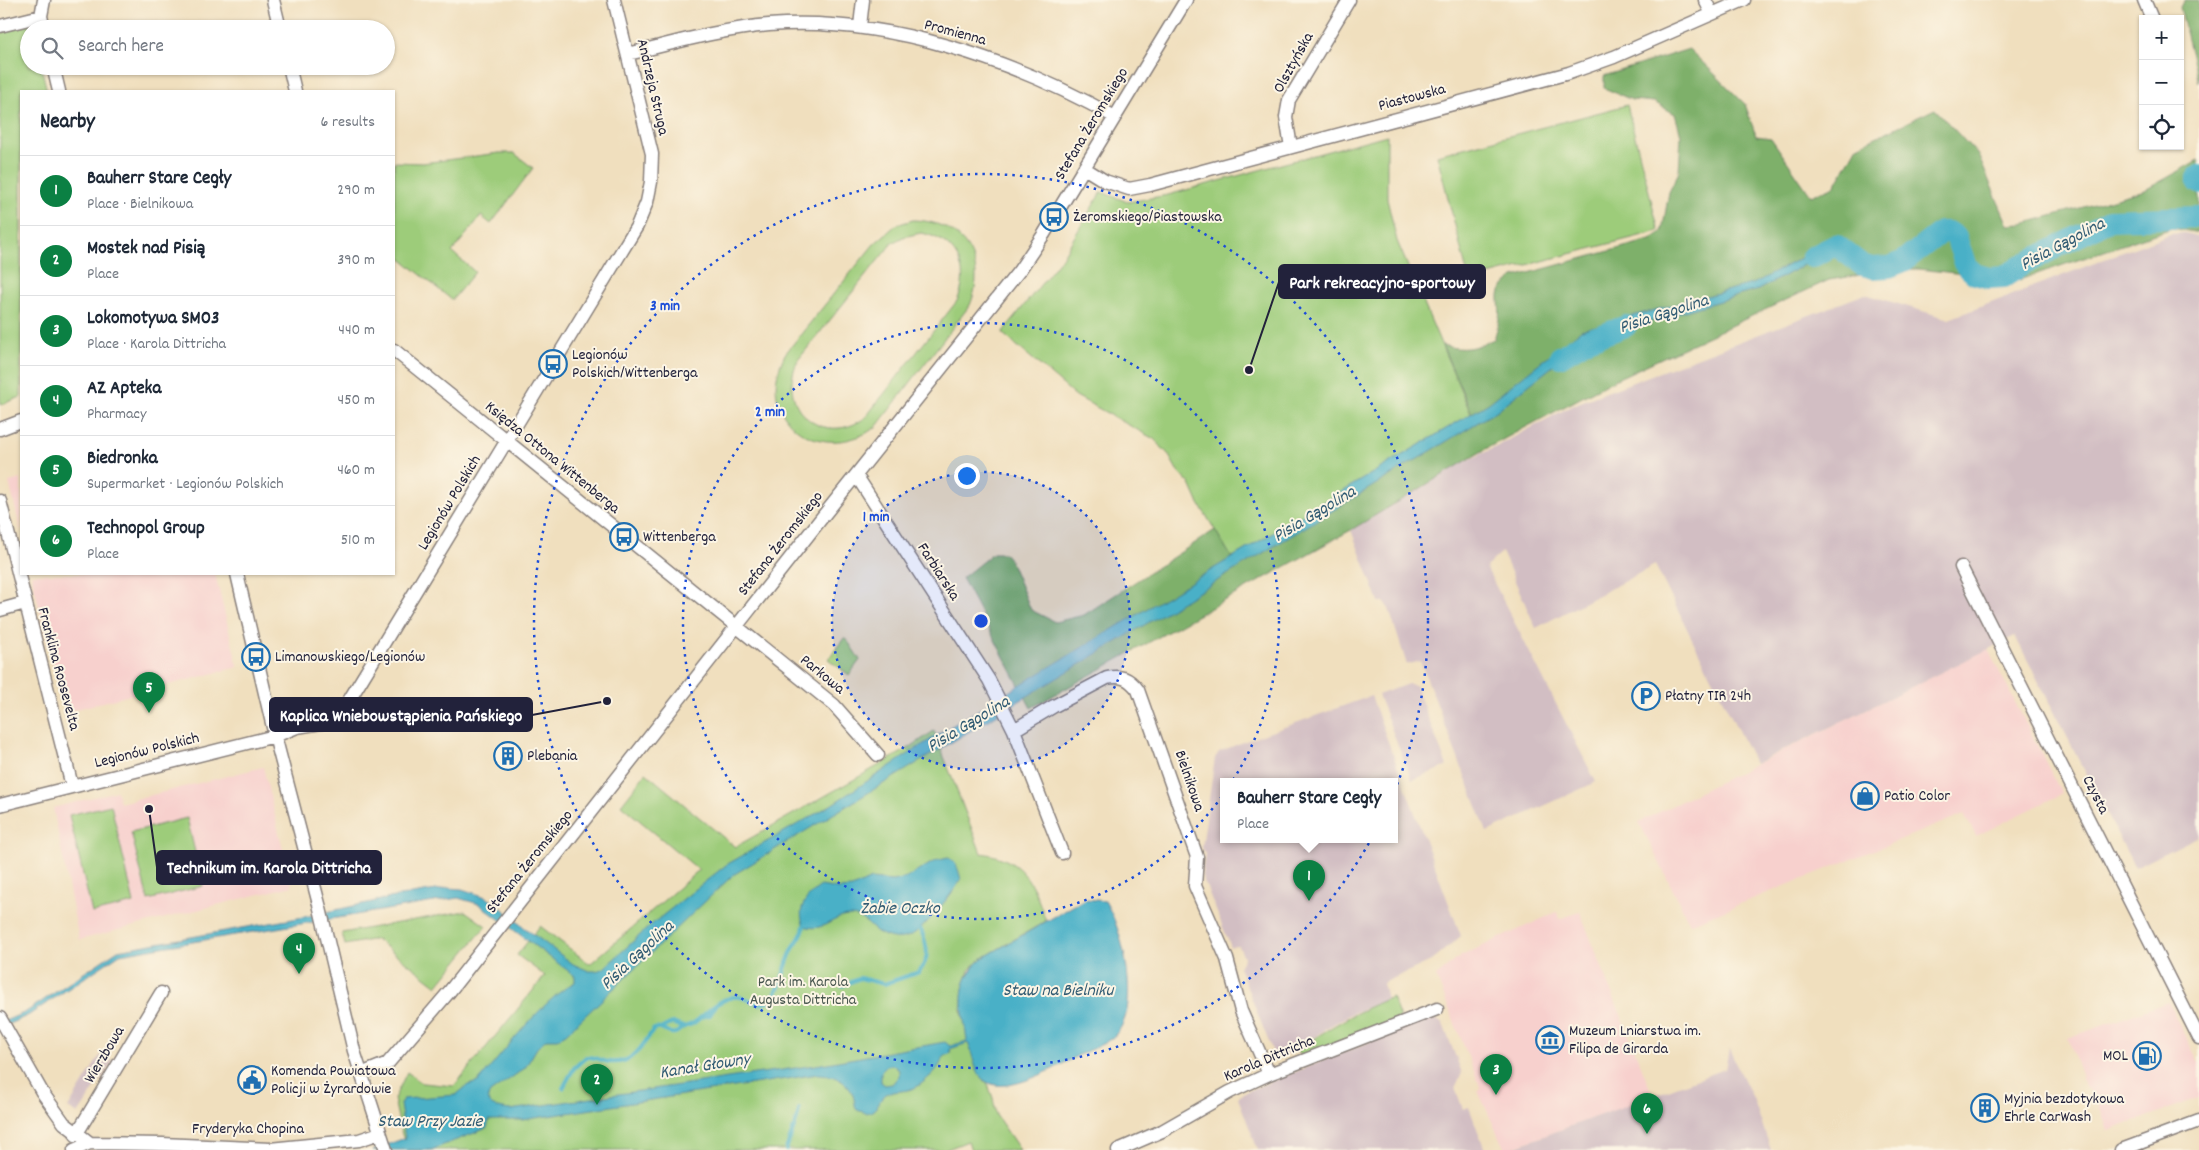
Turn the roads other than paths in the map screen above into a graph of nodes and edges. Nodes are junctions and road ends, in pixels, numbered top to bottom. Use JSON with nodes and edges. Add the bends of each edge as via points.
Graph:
{"nodes":[{"id":1,"x":44,"y":0,"type":"edge"},
{"id":2,"x":273,"y":0,"type":"edge"},
{"id":3,"x":614,"y":0,"type":"edge"},
{"id":4,"x":863,"y":0,"type":"edge"},
{"id":5,"x":1186,"y":0,"type":"edge"},
{"id":6,"x":1349,"y":0,"type":"edge"},
{"id":7,"x":1705,"y":0,"type":"edge"},
{"id":8,"x":1744,"y":0,"type":"edge"},
{"id":9,"x":2144,"y":0,"type":"edge"},
{"id":10,"x":1712,"y":14,"type":"junction"},
{"id":11,"x":2150,"y":15,"type":"edge"},
{"id":12,"x":43,"y":20,"type":"edge"},
{"id":13,"x":278,"y":20,"type":"edge"},
{"id":14,"x":20,"y":24,"type":"edge"},
{"id":15,"x":0,"y":26,"type":"edge"},
{"id":16,"x":860,"y":26,"type":"junction"},
{"id":17,"x":628,"y":54,"type":"junction"},
{"id":18,"x":55,"y":75,"type":"edge"},
{"id":19,"x":291,"y":75,"type":"edge"},
{"id":20,"x":59,"y":90,"type":"edge"},
{"id":21,"x":295,"y":90,"type":"edge"},
{"id":22,"x":1115,"y":117,"type":"junction"},
{"id":23,"x":1290,"y":147,"type":"junction"},
{"id":24,"x":1084,"y":168,"type":"junction"},
{"id":25,"x":651,"y":182,"type":"joint"},
{"id":26,"x":395,"y":351,"type":"edge"},
{"id":27,"x":20,"y":421,"type":"edge"},
{"id":28,"x":0,"y":429,"type":"edge"},
{"id":29,"x":506,"y":442,"type":"junction"},
{"id":30,"x":856,"y":475,"type":"junction"},
{"id":31,"x":0,"y":502,"type":"edge"},
{"id":32,"x":1961,"y":567,"type":"dead end"},
{"id":33,"x":237,"y":575,"type":"edge"},
{"id":34,"x":24,"y":603,"type":"junction"},
{"id":35,"x":0,"y":610,"type":"edge"},
{"id":36,"x":737,"y":628,"type":"junction"},
{"id":37,"x":1011,"y":725,"type":"junction"},
{"id":38,"x":275,"y":736,"type":"junction"},
{"id":39,"x":878,"y":755,"type":"dead end"},
{"id":40,"x":72,"y":786,"type":"junction"},
{"id":41,"x":0,"y":805,"type":"edge"},
{"id":42,"x":1062,"y":853,"type":"dead end"},
{"id":43,"x":161,"y":993,"type":"dead end"},
{"id":44,"x":1437,"y":1009,"type":"dead end"},
{"id":45,"x":0,"y":1018,"type":"edge"},
{"id":46,"x":2199,"y":1038,"type":"edge"},
{"id":47,"x":361,"y":1074,"type":"junction"},
{"id":48,"x":1269,"y":1074,"type":"junction"},
{"id":49,"x":2199,"y":1121,"type":"edge"},
{"id":50,"x":76,"y":1134,"type":"junction"},
{"id":51,"x":383,"y":1141,"type":"edge"},
{"id":52,"x":90,"y":1143,"type":"junction"},
{"id":53,"x":74,"y":1150,"type":"edge"},
{"id":54,"x":1118,"y":1150,"type":"edge"},
{"id":55,"x":2121,"y":1150,"type":"edge"}],
"edges":[{"from":1,"to":12,"type":"street"},
{"from":2,"to":13,"type":"street"},
{"from":3,"to":17,"type":"street","name":"Andrzeja Struga"},
{"from":4,"to":16,"type":"street"},
{"from":5,"to":22,"type":"street","name":"Stefana Żeromskiego"},
{"from":6,"to":23,"type":"street","name":"Olsztyńska","via":[[1289,100],[1286,117]]},
{"from":7,"to":10,"type":"street"},
{"from":8,"to":10,"type":"street","name":"Piastowska"},
{"from":9,"to":11,"type":"street"},
{"from":10,"to":23,"type":"street","name":"Piastowska","via":[[1569,73]]},
{"from":14,"to":15,"type":"street"},
{"from":16,"to":17,"type":"street","name":"Promienna","via":[[767,25]]},
{"from":16,"to":22,"type":"street","name":"Promienna","via":[[1004,64],[1052,84]]},
{"from":17,"to":25,"type":"street","name":"Andrzeja Struga","via":[[652,154]]},
{"from":18,"to":20,"type":"street"},
{"from":19,"to":21,"type":"street"},
{"from":22,"to":24,"type":"street","name":"Stefana Żeromskiego"},
{"from":23,"to":24,"type":"street","name":"Piastowska","via":[[1129,189],[1105,181]]},
{"from":24,"to":30,"type":"street","name":"Stefana Żeromskiego","via":[[1019,271]]},
{"from":25,"to":29,"type":"street","name":"Legionów Polskich","via":[[637,226]]},
{"from":26,"to":29,"type":"street","name":"Księdza Ottona Wittenberga"},
{"from":27,"to":28,"type":"street"},
{"from":29,"to":36,"type":"street","name":"Księdza Ottona Wittenberga"},
{"from":29,"to":38,"type":"street","name":"Legionów Polskich","via":[[342,712],[321,723],[297,727]]},
{"from":30,"to":36,"type":"street","name":"Stefana Żeromskiego"},
{"from":30,"to":37,"type":"street","name":"Farbiarska","via":[[994,689]]},
{"from":31,"to":34,"type":"street","name":"Franklina Roosevelta"},
{"from":32,"to":46,"type":"street","name":"Czysta"},
{"from":33,"to":38,"type":"street"},
{"from":34,"to":35,"type":"street"},
{"from":34,"to":40,"type":"street","name":"Franklina Roosevelta"},
{"from":36,"to":39,"type":"street","name":"Parkowa","via":[[834,705]]},
{"from":36,"to":47,"type":"street","name":"Stefana Żeromskiego","via":[[449,992],[393,1058],[379,1068]]},
{"from":37,"to":42,"type":"street","name":"Farbiarska"},
{"from":37,"to":48,"type":"street","name":"Bielnikowa","via":[[1034,717],[1107,678],[1124,677],[1138,690],[1197,856],[1195,886],[1227,959],[1241,1011]]},
{"from":38,"to":40,"type":"street","name":"Legionów Polskich"},
{"from":38,"to":47,"type":"street"},
{"from":40,"to":41,"type":"street","name":"Legionów Polskich"},
{"from":43,"to":50,"type":"street","name":"Wierzbowa"},
{"from":44,"to":48,"type":"street","name":"Karola Dittricha"},
{"from":45,"to":50,"type":"street","via":[[42,1092]]},
{"from":47,"to":51,"type":"street"},
{"from":48,"to":54,"type":"street","name":"Karola Dittricha","via":[[1162,1131]]},
{"from":49,"to":55,"type":"street"},
{"from":50,"to":52,"type":"street"},
{"from":51,"to":52,"type":"street","name":"Fryderyka Chopina","via":[[359,1140],[270,1149]]},
{"from":52,"to":53,"type":"street"}]}
